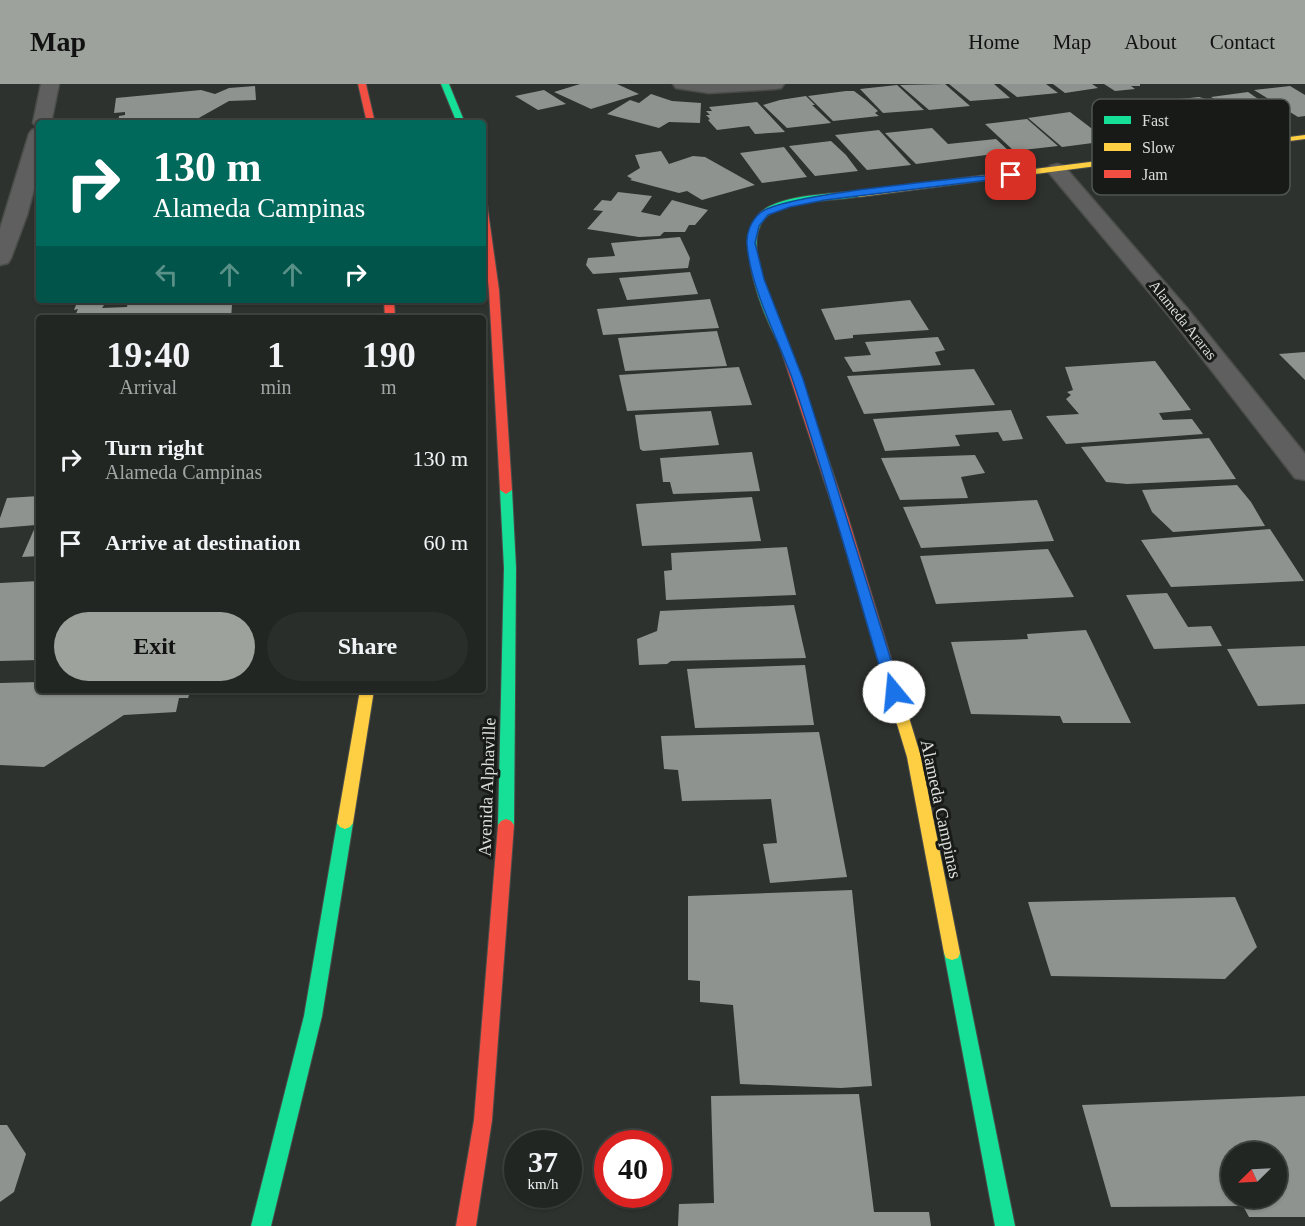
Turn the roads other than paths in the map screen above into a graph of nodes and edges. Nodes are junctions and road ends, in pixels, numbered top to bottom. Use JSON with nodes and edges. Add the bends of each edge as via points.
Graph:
{"nodes":[{"id":1,"x":50,"y":84,"type":"edge"},
{"id":2,"x":362,"y":84,"type":"edge"},
{"id":3,"x":445,"y":84,"type":"edge"},
{"id":4,"x":682,"y":84,"type":"edge"},
{"id":5,"x":776,"y":84,"type":"edge"},
{"id":6,"x":43,"y":120,"type":"edge"},
{"id":7,"x":370,"y":120,"type":"edge"},
{"id":8,"x":460,"y":120,"type":"edge"},
{"id":9,"x":1305,"y":136,"type":"edge"},
{"id":10,"x":1290,"y":138,"type":"edge"},
{"id":11,"x":36,"y":145,"type":"edge"},
{"id":12,"x":1092,"y":165,"type":"edge"},
{"id":13,"x":1057,"y":170,"type":"junction"},
{"id":14,"x":486,"y":227,"type":"edge"},
{"id":15,"x":0,"y":258,"type":"edge"},
{"id":16,"x":1305,"y":472,"type":"edge"},
{"id":17,"x":367,"y":693,"type":"edge"},
{"id":18,"x":261,"y":1226,"type":"edge"},
{"id":19,"x":466,"y":1226,"type":"edge"},
{"id":20,"x":1005,"y":1226,"type":"edge"}],
"edges":[{"from":1,"to":6,"type":"street"},
{"from":2,"to":7,"type":"main road"},
{"from":3,"to":8,"type":"main road"},
{"from":4,"to":5,"type":"street","via":[[721,88]]},
{"from":9,"to":10,"type":"main road","name":"Alameda Campinas"},
{"from":11,"to":15,"type":"street"},
{"from":12,"to":13,"type":"main road","name":"Alameda Campinas"},
{"from":13,"to":16,"type":"street","name":"Alameda Araras","via":[[1178,312]]},
{"from":13,"to":20,"type":"main road","name":"Alameda Campinas","via":[[788,204],[765,213],[754,225],[751,243],[759,279],[842,517],[914,757]]},
{"from":14,"to":19,"type":"main road","name":"Avenida Alphaville","via":[[494,290],[510,568],[506,839],[483,1120]]},
{"from":17,"to":18,"type":"main road","via":[[313,1016]]}]}
